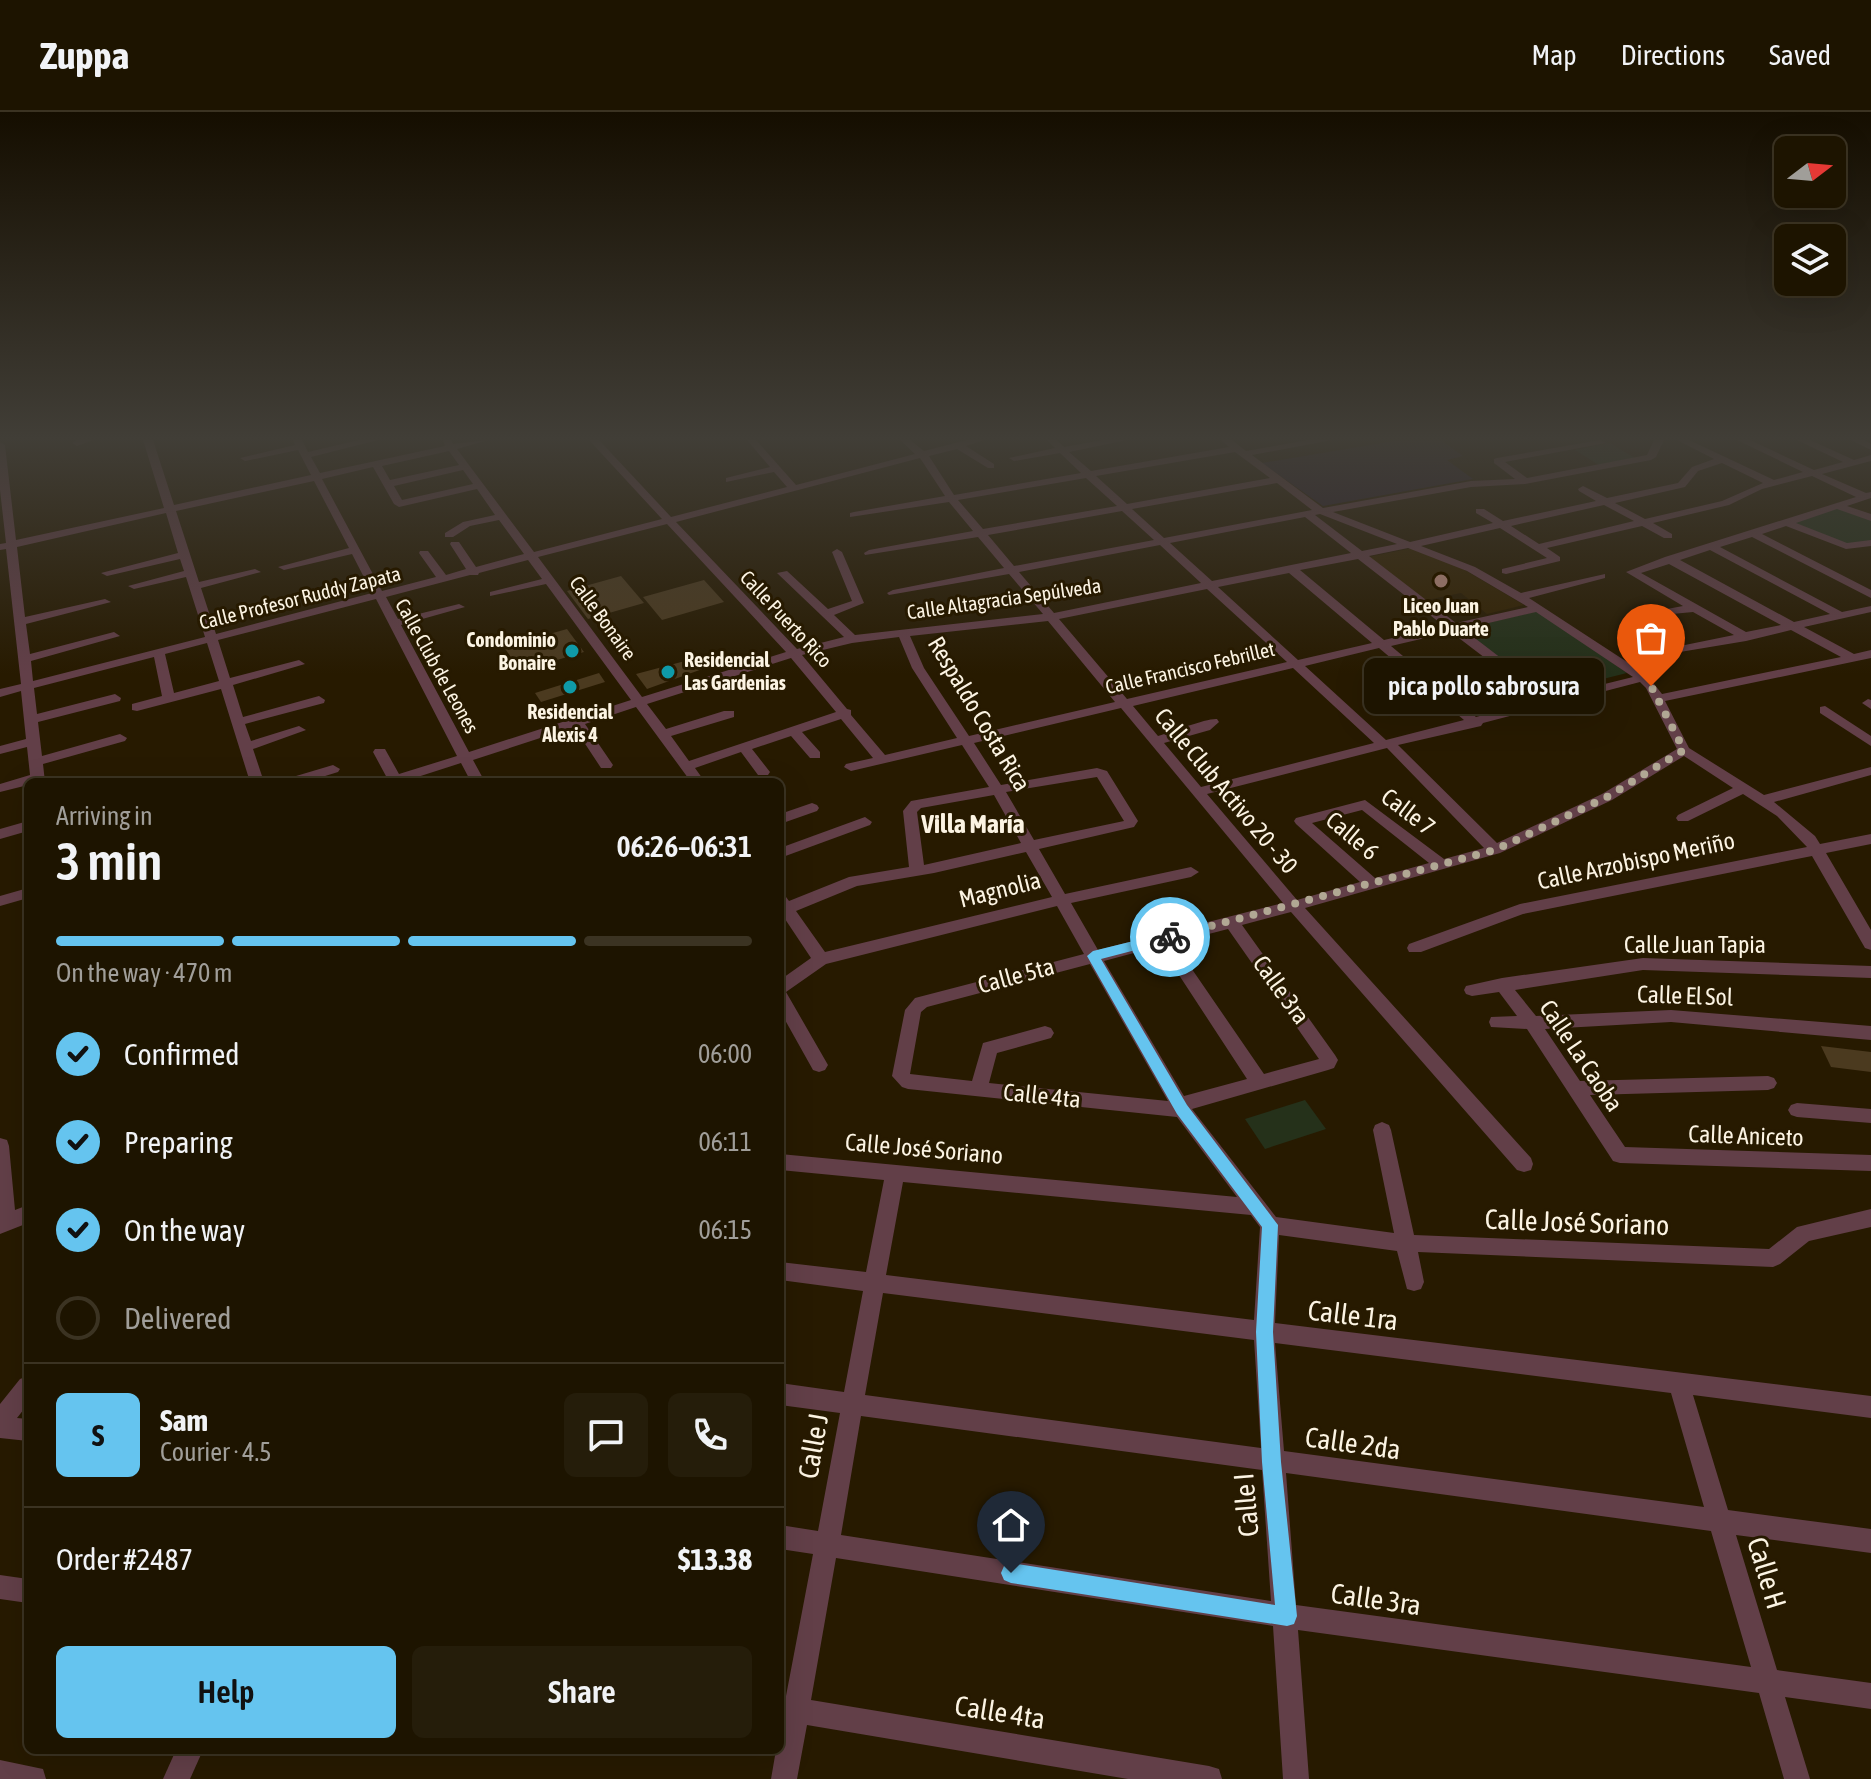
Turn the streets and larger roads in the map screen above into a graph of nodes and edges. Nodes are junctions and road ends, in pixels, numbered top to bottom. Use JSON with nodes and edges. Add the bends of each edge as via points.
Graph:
{"nodes":[{"id":1,"x":4,"y":518,"type":"edge"},
{"id":2,"x":136,"y":518,"type":"edge"},
{"id":3,"x":174,"y":518,"type":"edge"},
{"id":4,"x":338,"y":518,"type":"edge"},
{"id":5,"x":496,"y":518,"type":"edge"},
{"id":6,"x":501,"y":518,"type":"edge"},
{"id":7,"x":667,"y":518,"type":"edge"},
{"id":8,"x":687,"y":518,"type":"edge"},
{"id":9,"x":968,"y":518,"type":"edge"},
{"id":10,"x":1064,"y":518,"type":"edge"},
{"id":11,"x":1137,"y":518,"type":"edge"},
{"id":12,"x":1285,"y":518,"type":"edge"},
{"id":13,"x":1320,"y":518,"type":"edge"},
{"id":14,"x":1332,"y":518,"type":"edge"},
{"id":15,"x":1491,"y":518,"type":"edge"},
{"id":16,"x":1534,"y":518,"type":"edge"},
{"id":17,"x":1635,"y":518,"type":"edge"},
{"id":18,"x":1665,"y":518,"type":"edge"},
{"id":19,"x":1797,"y":518,"type":"edge"},
{"id":20,"x":671,"y":522,"type":"junction"},
{"id":21,"x":1785,"y":522,"type":"junction"},
{"id":22,"x":1644,"y":523,"type":"junction"},
{"id":23,"x":1503,"y":525,"type":"junction"},
{"id":24,"x":979,"y":531,"type":"junction"},
{"id":25,"x":1752,"y":533,"type":"junction"},
{"id":26,"x":1668,"y":536,"type":"dead end"},
{"id":27,"x":1162,"y":542,"type":"junction"},
{"id":28,"x":1871,"y":543,"type":"edge"},
{"id":29,"x":1414,"y":544,"type":"junction"},
{"id":30,"x":6,"y":546,"type":"edge"},
{"id":31,"x":1710,"y":546,"type":"junction"},
{"id":32,"x":1539,"y":547,"type":"junction"},
{"id":33,"x":354,"y":550,"type":"junction"},
{"id":34,"x":837,"y":552,"type":"dead end"},
{"id":35,"x":424,"y":553,"type":"dead end"},
{"id":36,"x":869,"y":553,"type":"dead end"},
{"id":37,"x":186,"y":554,"type":"junction"},
{"id":38,"x":1358,"y":555,"type":"junction"},
{"id":39,"x":534,"y":558,"type":"junction"},
{"id":40,"x":1669,"y":559,"type":"junction"},
{"id":41,"x":284,"y":567,"type":"dead end"},
{"id":42,"x":1290,"y":568,"type":"junction"},
{"id":43,"x":1013,"y":570,"type":"junction"},
{"id":44,"x":1506,"y":571,"type":"dead end"},
{"id":45,"x":192,"y":572,"type":"junction"},
{"id":46,"x":255,"y":572,"type":"dead end"},
{"id":47,"x":107,"y":573,"type":"dead end"},
{"id":48,"x":474,"y":573,"type":"junction"},
{"id":49,"x":783,"y":573,"type":"dead end"},
{"id":50,"x":1601,"y":576,"type":"dead end"},
{"id":51,"x":444,"y":580,"type":"junction"},
{"id":52,"x":550,"y":580,"type":"junction"},
{"id":53,"x":134,"y":586,"type":"dead end"},
{"id":54,"x":196,"y":586,"type":"junction"},
{"id":55,"x":1211,"y":586,"type":"junction"},
{"id":56,"x":893,"y":593,"type":"dead end"},
{"id":57,"x":494,"y":594,"type":"dead end"},
{"id":58,"x":1871,"y":595,"type":"edge"},
{"id":59,"x":378,"y":596,"type":"junction"},
{"id":60,"x":1520,"y":597,"type":"junction"},
{"id":61,"x":105,"y":602,"type":"dead end"},
{"id":62,"x":459,"y":607,"type":"dead end"},
{"id":63,"x":1538,"y":608,"type":"junction"},
{"id":64,"x":1694,"y":608,"type":"junction"},
{"id":65,"x":1871,"y":609,"type":"edge"},
{"id":66,"x":825,"y":614,"type":"junction"},
{"id":67,"x":1655,"y":614,"type":"dead end"},
{"id":68,"x":1842,"y":616,"type":"junction"},
{"id":69,"x":1051,"y":617,"type":"junction"},
{"id":70,"x":21,"y":622,"type":"junction"},
{"id":71,"x":393,"y":624,"type":"junction"},
{"id":72,"x":1450,"y":627,"type":"junction"},
{"id":73,"x":1794,"y":627,"type":"junction"},
{"id":74,"x":903,"y":633,"type":"junction"},
{"id":75,"x":114,"y":636,"type":"dead end"},
{"id":76,"x":1746,"y":637,"type":"junction"},
{"id":77,"x":213,"y":639,"type":"junction"},
{"id":78,"x":852,"y":639,"type":"junction"},
{"id":79,"x":1380,"y":644,"type":"junction"},
{"id":80,"x":1684,"y":649,"type":"dead end"},
{"id":81,"x":159,"y":653,"type":"junction"},
{"id":82,"x":794,"y":653,"type":"junction"},
{"id":83,"x":1871,"y":654,"type":"edge"},
{"id":84,"x":1852,"y":658,"type":"junction"},
{"id":85,"x":25,"y":659,"type":"junction"},
{"id":86,"x":299,"y":664,"type":"dead end"},
{"id":87,"x":1296,"y":665,"type":"junction"},
{"id":88,"x":1643,"y":678,"type":"junction"},
{"id":89,"x":226,"y":683,"type":"junction"},
{"id":90,"x":27,"y":686,"type":"junction"},
{"id":91,"x":0,"y":693,"type":"edge"},
{"id":92,"x":115,"y":698,"type":"dead end"},
{"id":93,"x":169,"y":698,"type":"junction"},
{"id":94,"x":1658,"y":699,"type":"junction"},
{"id":95,"x":319,"y":700,"type":"dead end"},
{"id":96,"x":639,"y":701,"type":"junction"},
{"id":97,"x":1551,"y":703,"type":"junction"},
{"id":98,"x":1122,"y":704,"type":"junction"},
{"id":99,"x":137,"y":707,"type":"dead end"},
{"id":100,"x":1825,"y":710,"type":"dead end"},
{"id":101,"x":846,"y":713,"type":"junction"},
{"id":102,"x":729,"y":714,"type":"dead end"},
{"id":103,"x":31,"y":720,"type":"junction"},
{"id":104,"x":577,"y":721,"type":"junction"},
{"id":105,"x":239,"y":722,"type":"junction"},
{"id":106,"x":1212,"y":722,"type":"dead end"},
{"id":107,"x":1476,"y":723,"type":"junction"},
{"id":108,"x":299,"y":730,"type":"dead end"},
{"id":109,"x":794,"y":731,"type":"junction"},
{"id":110,"x":664,"y":734,"type":"junction"},
{"id":111,"x":120,"y":738,"type":"dead end"},
{"id":112,"x":965,"y":739,"type":"junction"},
{"id":113,"x":33,"y":741,"type":"junction"},
{"id":114,"x":1155,"y":741,"type":"junction"},
{"id":115,"x":1871,"y":742,"type":"edge"},
{"id":116,"x":1387,"y":745,"type":"junction"},
{"id":117,"x":247,"y":747,"type":"junction"},
{"id":118,"x":745,"y":748,"type":"junction"},
{"id":119,"x":0,"y":750,"type":"edge"},
{"id":120,"x":1684,"y":750,"type":"junction"},
{"id":121,"x":380,"y":752,"type":"dead end"},
{"id":122,"x":815,"y":755,"type":"dead end"},
{"id":123,"x":465,"y":756,"type":"junction"},
{"id":124,"x":880,"y":758,"type":"junction"},
{"id":125,"x":36,"y":762,"type":"junction"},
{"id":126,"x":606,"y":765,"type":"dead end"},
{"id":127,"x":687,"y":766,"type":"junction"},
{"id":128,"x":851,"y":767,"type":"dead end"},
{"id":129,"x":333,"y":769,"type":"dead end"},
{"id":130,"x":1871,"y":771,"type":"edge"},
{"id":131,"x":763,"y":772,"type":"dead end"},
{"id":132,"x":38,"y":778,"type":"edge"},
{"id":133,"x":256,"y":778,"type":"edge"},
{"id":134,"x":304,"y":778,"type":"edge"},
{"id":135,"x":391,"y":778,"type":"edge"},
{"id":136,"x":401,"y":778,"type":"edge"},
{"id":137,"x":476,"y":778,"type":"edge"},
{"id":138,"x":695,"y":778,"type":"edge"},
{"id":139,"x":24,"y":783,"type":"edge"},
{"id":140,"x":0,"y":788,"type":"edge"},
{"id":141,"x":1744,"y":788,"type":"junction"},
{"id":142,"x":998,"y":790,"type":"junction"},
{"id":143,"x":1197,"y":792,"type":"junction"},
{"id":144,"x":1763,"y":800,"type":"junction"},
{"id":145,"x":812,"y":808,"type":"dead end"},
{"id":146,"x":784,"y":818,"type":"edge"},
{"id":147,"x":1683,"y":818,"type":"dead end"},
{"id":148,"x":865,"y":822,"type":"dead end"},
{"id":149,"x":1301,"y":823,"type":"joint"},
{"id":150,"x":24,"y":827,"type":"edge"},
{"id":151,"x":0,"y":834,"type":"edge"},
{"id":152,"x":1871,"y":839,"type":"edge"},
{"id":153,"x":1030,"y":844,"type":"junction"},
{"id":154,"x":1817,"y":847,"type":"junction"},
{"id":155,"x":1495,"y":850,"type":"junction"},
{"id":156,"x":784,"y":852,"type":"edge"},
{"id":157,"x":1441,"y":865,"type":"junction"},
{"id":158,"x":917,"y":871,"type":"junction"},
{"id":159,"x":1191,"y":872,"type":"dead end"},
{"id":160,"x":1373,"y":885,"type":"junction"},
{"id":161,"x":24,"y":894,"type":"edge"},
{"id":162,"x":1061,"y":900,"type":"junction"},
{"id":163,"x":0,"y":901,"type":"edge"},
{"id":164,"x":784,"y":905,"type":"edge"},
{"id":165,"x":1294,"y":906,"type":"junction"},
{"id":166,"x":784,"y":909,"type":"edge"},
{"id":167,"x":1231,"y":921,"type":"junction"},
{"id":168,"x":1869,"y":936,"type":"edge"},
{"id":169,"x":1163,"y":939,"type":"junction"},
{"id":170,"x":1415,"y":948,"type":"dead end"},
{"id":171,"x":1093,"y":956,"type":"junction"},
{"id":172,"x":821,"y":959,"type":"junction"},
{"id":173,"x":1871,"y":972,"type":"edge"},
{"id":174,"x":1502,"y":984,"type":"junction"},
{"id":175,"x":784,"y":985,"type":"edge"},
{"id":176,"x":1472,"y":990,"type":"dead end"},
{"id":177,"x":784,"y":1003,"type":"edge"},
{"id":178,"x":1497,"y":1022,"type":"dead end"},
{"id":179,"x":1532,"y":1023,"type":"junction"},
{"id":180,"x":1045,"y":1033,"type":"dead end"},
{"id":181,"x":1871,"y":1033,"type":"edge"},
{"id":182,"x":819,"y":1065,"type":"dead end"},
{"id":183,"x":903,"y":1080,"type":"joint"},
{"id":184,"x":1260,"y":1083,"type":"junction"},
{"id":185,"x":1768,"y":1083,"type":"dead end"},
{"id":186,"x":1576,"y":1088,"type":"junction"},
{"id":187,"x":979,"y":1089,"type":"junction"},
{"id":188,"x":1181,"y":1107,"type":"junction"},
{"id":189,"x":1797,"y":1110,"type":"dead end"},
{"id":190,"x":1871,"y":1116,"type":"edge"},
{"id":191,"x":1382,"y":1130,"type":"dead end"},
{"id":192,"x":0,"y":1146,"type":"edge"},
{"id":193,"x":1620,"y":1155,"type":"joint"},
{"id":194,"x":784,"y":1162,"type":"edge"},
{"id":195,"x":1871,"y":1163,"type":"edge"},
{"id":196,"x":1524,"y":1164,"type":"dead end"},
{"id":197,"x":895,"y":1172,"type":"junction"},
{"id":198,"x":1254,"y":1207,"type":"junction"},
{"id":199,"x":24,"y":1216,"type":"edge"},
{"id":200,"x":1871,"y":1218,"type":"edge"},
{"id":201,"x":3,"y":1224,"type":"edge"},
{"id":202,"x":1270,"y":1225,"type":"junction"},
{"id":203,"x":1404,"y":1243,"type":"junction"},
{"id":204,"x":784,"y":1272,"type":"edge"},
{"id":205,"x":1414,"y":1282,"type":"dead end"},
{"id":206,"x":875,"y":1283,"type":"junction"},
{"id":207,"x":1264,"y":1332,"type":"junction"},
{"id":208,"x":1679,"y":1384,"type":"junction"},
{"id":209,"x":24,"y":1392,"type":"edge"},
{"id":210,"x":784,"y":1395,"type":"edge"},
{"id":211,"x":851,"y":1404,"type":"junction"},
{"id":212,"x":1871,"y":1407,"type":"edge"},
{"id":213,"x":0,"y":1424,"type":"edge"},
{"id":214,"x":24,"y":1429,"type":"edge"},
{"id":215,"x":1271,"y":1462,"type":"junction"},
{"id":216,"x":1721,"y":1522,"type":"junction"},
{"id":217,"x":784,"y":1538,"type":"edge"},
{"id":218,"x":1871,"y":1541,"type":"edge"},
{"id":219,"x":826,"y":1544,"type":"junction"},
{"id":220,"x":0,"y":1587,"type":"edge"},
{"id":221,"x":24,"y":1590,"type":"edge"},
{"id":222,"x":1287,"y":1616,"type":"junction"},
{"id":223,"x":1770,"y":1684,"type":"junction"},
{"id":224,"x":1871,"y":1696,"type":"edge"},
{"id":225,"x":788,"y":1710,"type":"edge"},
{"id":226,"x":188,"y":1754,"type":"edge"},
{"id":227,"x":0,"y":1773,"type":"edge"},
{"id":228,"x":33,"y":1779,"type":"edge"},
{"id":229,"x":176,"y":1779,"type":"edge"},
{"id":230,"x":784,"y":1779,"type":"edge"},
{"id":231,"x":1209,"y":1779,"type":"edge"},
{"id":232,"x":1296,"y":1779,"type":"edge"},
{"id":233,"x":1797,"y":1779,"type":"edge"}],
"edges":[{"from":1,"to":30,"type":"street"},
{"from":2,"to":30,"type":"street"},
{"from":3,"to":37,"type":"street"},
{"from":4,"to":33,"type":"street","name":"Calle Club de Leones"},
{"from":5,"to":48,"type":"street","via":[[467,524],[452,540]]},
{"from":6,"to":39,"type":"street","name":"Calle Bonaire"},
{"from":7,"to":20,"type":"street","name":"Calle Puerto Rico"},
{"from":8,"to":20,"type":"street","name":"Calle Profesor Ruddy Zapata"},
{"from":9,"to":24,"type":"street","name":"Calle Club Activo 20 - 30"},
{"from":10,"to":24,"type":"street"},
{"from":11,"to":27,"type":"street"},
{"from":12,"to":27,"type":"street"},
{"from":13,"to":38,"type":"street"},
{"from":14,"to":29,"type":"street"},
{"from":15,"to":23,"type":"street"},
{"from":16,"to":23,"type":"street","name":"Calle Altagracia Sepúlveda"},
{"from":17,"to":22,"type":"street"},
{"from":18,"to":22,"type":"street"},
{"from":19,"to":21,"type":"street"},
{"from":20,"to":39,"type":"street","name":"Calle Profesor Ruddy Zapata"},
{"from":20,"to":82,"type":"street","name":"Calle Puerto Rico"},
{"from":21,"to":25,"type":"street"},
{"from":21,"to":28,"type":"street","via":[[1846,546]]},
{"from":22,"to":26,"type":"street"},
{"from":22,"to":32,"type":"street"},
{"from":23,"to":29,"type":"street","name":"Calle Altagracia Sepúlveda"},
{"from":23,"to":32,"type":"street"},
{"from":24,"to":36,"type":"street"},
{"from":24,"to":43,"type":"street","name":"Calle Club Activo 20 - 30"},
{"from":25,"to":31,"type":"street"},
{"from":25,"to":58,"type":"street"},
{"from":27,"to":43,"type":"street"},
{"from":27,"to":55,"type":"street"},
{"from":29,"to":38,"type":"street","name":"Calle Altagracia Sepúlveda"},
{"from":29,"to":60,"type":"street"},
{"from":30,"to":70,"type":"street"},
{"from":31,"to":40,"type":"street"},
{"from":31,"to":68,"type":"street"},
{"from":32,"to":44,"type":"street","via":[[1556,559]]},
{"from":33,"to":41,"type":"street"},
{"from":33,"to":59,"type":"street","name":"Calle Club de Leones"},
{"from":34,"to":66,"type":"street","via":[[858,603]]},
{"from":35,"to":51,"type":"street"},
{"from":37,"to":45,"type":"street"},
{"from":37,"to":47,"type":"street"},
{"from":38,"to":42,"type":"street","name":"Calle Altagracia Sepúlveda"},
{"from":38,"to":72,"type":"street"},
{"from":39,"to":48,"type":"street","name":"Calle Profesor Ruddy Zapata"},
{"from":39,"to":52,"type":"street","name":"Calle Bonaire"},
{"from":40,"to":64,"type":"street","via":[[1632,572]]},
{"from":40,"to":73,"type":"street"},
{"from":42,"to":55,"type":"street","name":"Calle Altagracia Sepúlveda"},
{"from":42,"to":79,"type":"street"},
{"from":43,"to":56,"type":"street"},
{"from":43,"to":69,"type":"street","name":"Calle Club Activo 20 - 30"},
{"from":45,"to":53,"type":"street"},
{"from":45,"to":54,"type":"street"},
{"from":46,"to":54,"type":"street"},
{"from":48,"to":51,"type":"street","name":"Calle Profesor Ruddy Zapata"},
{"from":49,"to":66,"type":"street"},
{"from":50,"to":60,"type":"street"},
{"from":51,"to":59,"type":"street","name":"Calle Profesor Ruddy Zapata"},
{"from":52,"to":57,"type":"street"},
{"from":52,"to":96,"type":"street","name":"Calle Bonaire"},
{"from":54,"to":77,"type":"street"},
{"from":55,"to":69,"type":"street","name":"Calle Altagracia Sepúlveda"},
{"from":55,"to":87,"type":"street"},
{"from":59,"to":71,"type":"street","name":"Calle Club de Leones"},
{"from":59,"to":77,"type":"street","name":"Calle Profesor Ruddy Zapata"},
{"from":60,"to":63,"type":"street"},
{"from":61,"to":70,"type":"street"},
{"from":62,"to":71,"type":"street"},
{"from":63,"to":72,"type":"street","name":"Calle Francisco Febrillet"},
{"from":63,"to":88,"type":"street"},
{"from":64,"to":67,"type":"street"},
{"from":64,"to":76,"type":"street"},
{"from":65,"to":68,"type":"street"},
{"from":66,"to":78,"type":"street"},
{"from":68,"to":73,"type":"street"},
{"from":69,"to":74,"type":"street","name":"Calle Altagracia Sepúlveda"},
{"from":69,"to":98,"type":"street","name":"Calle Club Activo 20 - 30"},
{"from":70,"to":85,"type":"street"},
{"from":71,"to":123,"type":"street","name":"Calle Club de Leones"},
{"from":72,"to":79,"type":"street","name":"Calle Francisco Febrillet"},
{"from":72,"to":97,"type":"street"},
{"from":73,"to":76,"type":"street"},
{"from":73,"to":84,"type":"street"},
{"from":74,"to":78,"type":"street","name":"Calle Altagracia Sepúlveda"},
{"from":74,"to":112,"type":"street","name":"Respaldo Costa Rica","via":[[918,668]]},
{"from":75,"to":85,"type":"street"},
{"from":76,"to":80,"type":"street"},
{"from":77,"to":81,"type":"street","name":"Calle Profesor Ruddy Zapata"},
{"from":77,"to":89,"type":"street"},
{"from":78,"to":82,"type":"street","name":"Calle Altagracia Sepúlveda"},
{"from":79,"to":87,"type":"street","name":"Calle Francisco Febrillet"},
{"from":79,"to":107,"type":"street"},
{"from":81,"to":90,"type":"street","name":"Calle Profesor Ruddy Zapata"},
{"from":81,"to":93,"type":"street"},
{"from":82,"to":96,"type":"street","name":"Calle Altagracia Sepúlveda"},
{"from":82,"to":101,"type":"street","name":"Calle Puerto Rico"},
{"from":83,"to":84,"type":"street"},
{"from":84,"to":94,"type":"street"},
{"from":85,"to":90,"type":"street"},
{"from":86,"to":89,"type":"street"},
{"from":87,"to":98,"type":"street","name":"Calle Francisco Febrillet"},
{"from":87,"to":116,"type":"street"},
{"from":88,"to":94,"type":"street"},
{"from":88,"to":97,"type":"street"},
{"from":89,"to":93,"type":"street"},
{"from":89,"to":105,"type":"street"},
{"from":90,"to":91,"type":"street","name":"Calle Profesor Ruddy Zapata"},
{"from":90,"to":103,"type":"street"},
{"from":92,"to":103,"type":"street"},
{"from":93,"to":99,"type":"street"},
{"from":94,"to":120,"type":"street"},
{"from":95,"to":105,"type":"street"},
{"from":96,"to":104,"type":"street","name":"Calle Altagracia Sepúlveda"},
{"from":96,"to":110,"type":"street","name":"Calle Bonaire"},
{"from":97,"to":107,"type":"street"},
{"from":98,"to":112,"type":"street","name":"Calle Francisco Febrillet"},
{"from":98,"to":114,"type":"street","name":"Calle Club Activo 20 - 30"},
{"from":100,"to":115,"type":"street"},
{"from":101,"to":109,"type":"street"},
{"from":101,"to":124,"type":"street","name":"Calle Puerto Rico"},
{"from":102,"to":110,"type":"street"},
{"from":103,"to":113,"type":"street"},
{"from":104,"to":123,"type":"street","name":"Calle Altagracia Sepúlveda"},
{"from":104,"to":126,"type":"street"},
{"from":105,"to":117,"type":"street"},
{"from":106,"to":114,"type":"street"},
{"from":107,"to":116,"type":"street"},
{"from":108,"to":117,"type":"street"},
{"from":109,"to":118,"type":"street"},
{"from":109,"to":122,"type":"street"},
{"from":110,"to":127,"type":"street","name":"Calle Bonaire"},
{"from":111,"to":125,"type":"street"},
{"from":112,"to":124,"type":"street","name":"Calle Francisco Febrillet"},
{"from":112,"to":142,"type":"street","name":"Respaldo Costa Rica"},
{"from":113,"to":119,"type":"street"},
{"from":113,"to":125,"type":"street"},
{"from":114,"to":143,"type":"street","name":"Calle Club Activo 20 - 30"},
{"from":116,"to":143,"type":"street"},
{"from":116,"to":155,"type":"street"},
{"from":117,"to":133,"type":"street"},
{"from":118,"to":127,"type":"street"},
{"from":118,"to":131,"type":"street"},
{"from":120,"to":141,"type":"street"},
{"from":120,"to":155,"type":"street","name":"Calle 5ta","via":[[1607,797]]},
{"from":121,"to":135,"type":"street"},
{"from":123,"to":136,"type":"street","name":"Calle Altagracia Sepúlveda"},
{"from":123,"to":137,"type":"street","name":"Calle Club de Leones"},
{"from":124,"to":128,"type":"street","name":"Calle Francisco Febrillet"},
{"from":125,"to":132,"type":"street"},
{"from":127,"to":138,"type":"street","name":"Calle Bonaire"},
{"from":129,"to":134,"type":"street"},
{"from":130,"to":144,"type":"street"},
{"from":139,"to":140,"type":"street"},
{"from":141,"to":144,"type":"street"},
{"from":141,"to":147,"type":"street"},
{"from":142,"to":153,"type":"street","name":"Respaldo Costa Rica"},
{"from":142,"to":153,"type":"street","via":[[1100,773],[1131,823]]},
{"from":142,"to":158,"type":"street","via":[[911,807]]},
{"from":143,"to":165,"type":"street","name":"Calle Club Activo 20 - 30"},
{"from":144,"to":154,"type":"street"},
{"from":145,"to":146,"type":"street"},
{"from":148,"to":156,"type":"street"},
{"from":149,"to":157,"type":"street","name":"Calle 7","via":[[1365,805]]},
{"from":149,"to":160,"type":"street","name":"Calle 6"},
{"from":150,"to":151,"type":"street"},
{"from":152,"to":154,"type":"street","name":"Calle Arzobispo Meriño"},
{"from":153,"to":158,"type":"street"},
{"from":153,"to":162,"type":"street","name":"Respaldo Costa Rica"},
{"from":154,"to":168,"type":"street"},
{"from":154,"to":170,"type":"street","name":"Calle Arzobispo Meriño","via":[[1520,909]]},
{"from":155,"to":157,"type":"street","name":"Calle 5ta"},
{"from":157,"to":160,"type":"street","name":"Calle 5ta"},
{"from":158,"to":164,"type":"street","via":[[854,881]]},
{"from":159,"to":162,"type":"street","name":"Magnolia"},
{"from":160,"to":165,"type":"street","name":"Calle 5ta"},
{"from":161,"to":163,"type":"street"},
{"from":162,"to":171,"type":"street","name":"Respaldo Costa Rica"},
{"from":162,"to":172,"type":"street","name":"Magnolia"},
{"from":165,"to":167,"type":"street","name":"Calle 5ta"},
{"from":165,"to":196,"type":"street","name":"Calle Club Activo 20 - 30"},
{"from":166,"to":172,"type":"street"},
{"from":167,"to":169,"type":"street","name":"Calle 5ta"},
{"from":167,"to":184,"type":"street","name":"Calle 3ra","via":[[1329,1060]]},
{"from":169,"to":171,"type":"street","name":"Calle 5ta"},
{"from":169,"to":184,"type":"street"},
{"from":171,"to":183,"type":"street","name":"Calle 5ta","via":[[915,1005]]},
{"from":171,"to":188,"type":"street","name":"Respaldo Costa Rica"},
{"from":172,"to":175,"type":"street"},
{"from":173,"to":174,"type":"street","name":"Calle Juan Tapia","via":[[1643,964]]},
{"from":174,"to":176,"type":"street","name":"Calle Juan Tapia"},
{"from":174,"to":179,"type":"street","name":"Calle La Caoba"},
{"from":177,"to":182,"type":"street"},
{"from":178,"to":179,"type":"street","name":"Calle El Sol"},
{"from":179,"to":181,"type":"street","name":"Calle El Sol","via":[[1671,1016]]},
{"from":179,"to":186,"type":"street","name":"Calle La Caoba"},
{"from":180,"to":187,"type":"street","via":[[989,1048]]},
{"from":183,"to":187,"type":"street","name":"Calle 4ta"},
{"from":184,"to":188,"type":"street"},
{"from":185,"to":186,"type":"street"},
{"from":186,"to":193,"type":"street","name":"Calle La Caoba"},
{"from":187,"to":188,"type":"street","name":"Calle 4ta"},
{"from":188,"to":198,"type":"street","name":"Respaldo Costa Rica"},
{"from":189,"to":190,"type":"street"},
{"from":191,"to":203,"type":"street"},
{"from":192,"to":201,"type":"street"},
{"from":193,"to":195,"type":"street","name":"Calle Aniceto"},
{"from":194,"to":197,"type":"street","name":"Calle José Soriano"},
{"from":197,"to":198,"type":"street","name":"Calle José Soriano"},
{"from":197,"to":206,"type":"street","name":"Calle J"},
{"from":198,"to":202,"type":"street","name":"Respaldo Costa Rica"},
{"from":199,"to":201,"type":"street"},
{"from":200,"to":203,"type":"street","name":"Calle José Soriano","via":[[1804,1233],[1773,1258]]},
{"from":202,"to":203,"type":"street","name":"Calle José Soriano"},
{"from":202,"to":207,"type":"street","name":"Calle I"},
{"from":203,"to":205,"type":"street"},
{"from":204,"to":206,"type":"street","name":"Calle 1ra"},
{"from":206,"to":207,"type":"street","name":"Calle 1ra"},
{"from":206,"to":211,"type":"street","name":"Calle J"},
{"from":207,"to":208,"type":"street","name":"Calle 1ra"},
{"from":207,"to":215,"type":"street","name":"Calle I"},
{"from":208,"to":212,"type":"street","name":"Calle 1ra"},
{"from":208,"to":216,"type":"street","name":"Calle H"},
{"from":209,"to":213,"type":"street"},
{"from":210,"to":211,"type":"street","name":"Calle 2da"},
{"from":211,"to":215,"type":"street","name":"Calle 2da"},
{"from":211,"to":219,"type":"street","name":"Calle J"},
{"from":213,"to":214,"type":"street"},
{"from":215,"to":216,"type":"street","name":"Calle 2da"},
{"from":215,"to":222,"type":"street","name":"Calle I"},
{"from":216,"to":218,"type":"street","name":"Calle 2da"},
{"from":216,"to":223,"type":"street","name":"Calle H"},
{"from":217,"to":219,"type":"street","name":"Calle 3ra"},
{"from":219,"to":222,"type":"street","name":"Calle 3ra"},
{"from":219,"to":225,"type":"street","name":"Calle J"},
{"from":220,"to":221,"type":"street"},
{"from":222,"to":223,"type":"street","name":"Calle 3ra"},
{"from":222,"to":232,"type":"street","name":"Calle I"},
{"from":223,"to":224,"type":"street","name":"Calle 3ra"},
{"from":223,"to":233,"type":"street","name":"Calle H"},
{"from":225,"to":230,"type":"street","name":"Calle J"},
{"from":225,"to":231,"type":"street","name":"Calle 4ta"},
{"from":226,"to":229,"type":"street"},
{"from":227,"to":228,"type":"street"}]}
